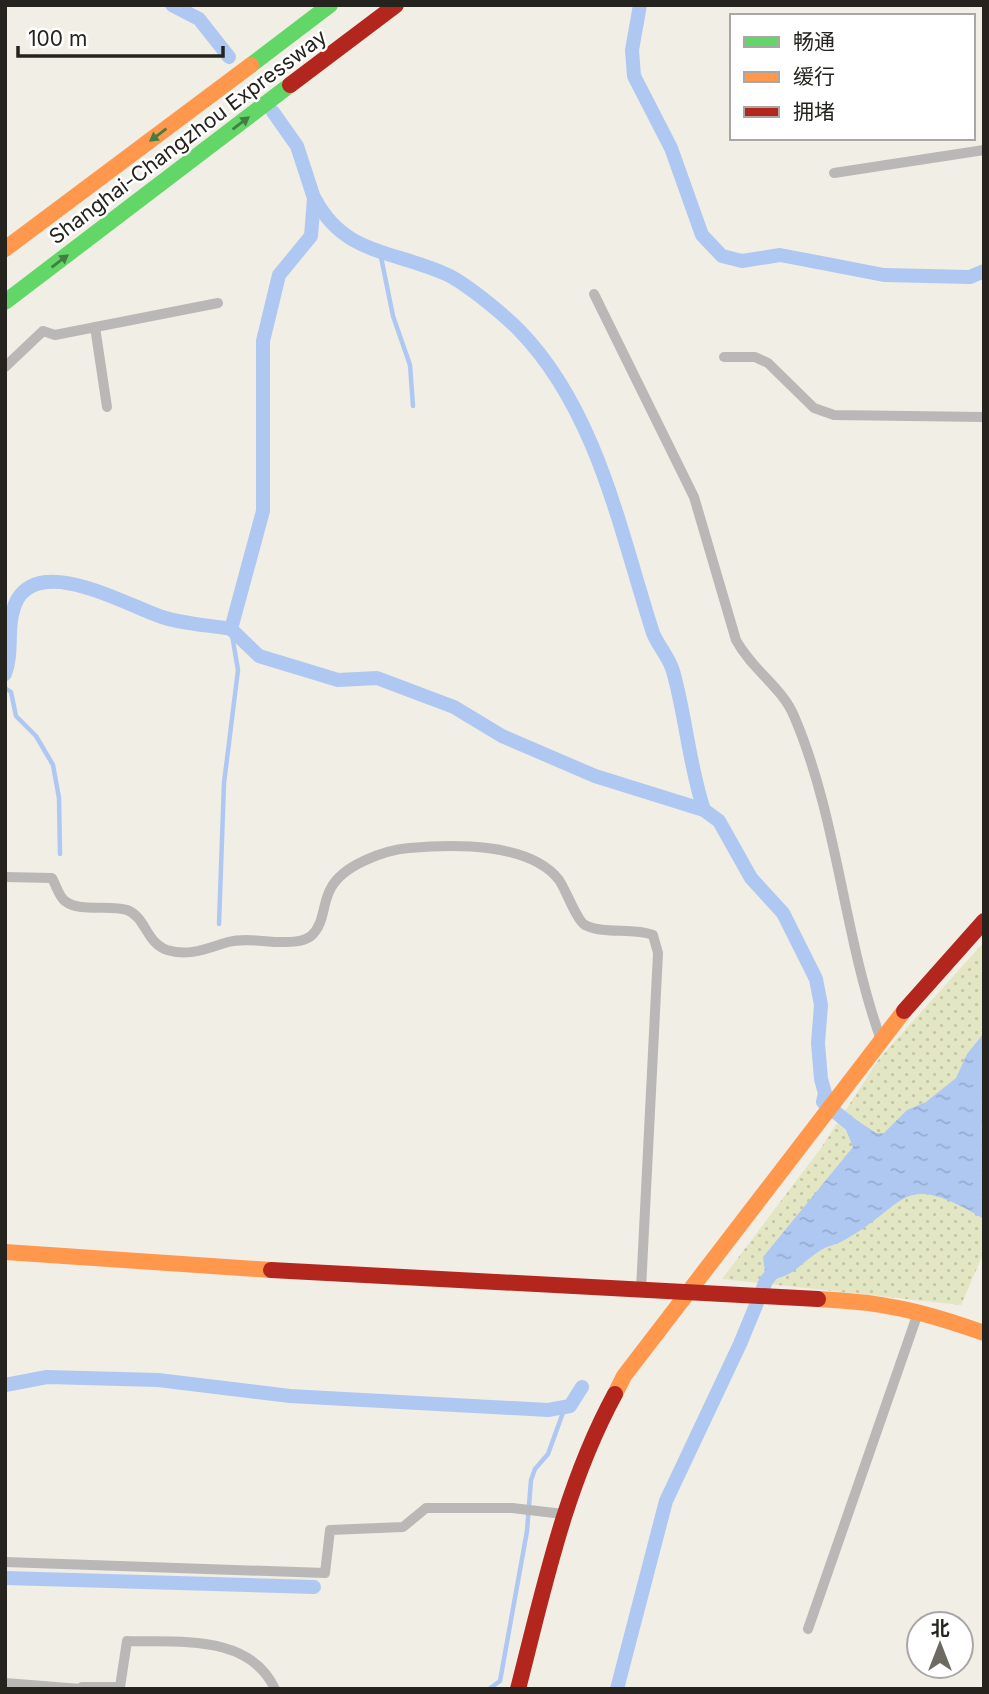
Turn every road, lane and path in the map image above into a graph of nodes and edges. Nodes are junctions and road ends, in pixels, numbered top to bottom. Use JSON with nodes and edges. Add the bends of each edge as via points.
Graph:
{"nodes":[{"id":1,"x":330,"y":5,"type":"edge"},
{"id":2,"x":396,"y":5,"type":"edge"},
{"id":3,"x":984,"y":150,"type":"edge"},
{"id":4,"x":834,"y":173,"type":"dead end"},
{"id":5,"x":5,"y":249,"type":"edge"},
{"id":6,"x":594,"y":294,"type":"dead end"},
{"id":7,"x":5,"y":302,"type":"edge"},
{"id":8,"x":218,"y":303,"type":"dead end"},
{"id":9,"x":95,"y":327,"type":"junction"},
{"id":10,"x":724,"y":357,"type":"dead end"},
{"id":11,"x":5,"y":367,"type":"edge"},
{"id":12,"x":107,"y":407,"type":"dead end"},
{"id":13,"x":984,"y":417,"type":"edge"},
{"id":14,"x":5,"y":877,"type":"edge"},
{"id":15,"x":984,"y":920,"type":"edge"},
{"id":16,"x":881,"y":1040,"type":"junction"},
{"id":17,"x":5,"y":1252,"type":"edge"},
{"id":18,"x":641,"y":1289,"type":"junction"},
{"id":19,"x":690,"y":1291,"type":"junction"},
{"id":20,"x":919,"y":1310,"type":"junction"},
{"id":21,"x":984,"y":1333,"type":"edge"},
{"id":22,"x":563,"y":1514,"type":"junction"},
{"id":23,"x":5,"y":1562,"type":"edge"},
{"id":24,"x":808,"y":1629,"type":"dead end"},
{"id":25,"x":5,"y":1684,"type":"edge"},
{"id":26,"x":81,"y":1688,"type":"edge"},
{"id":27,"x":275,"y":1689,"type":"edge"},
{"id":28,"x":519,"y":1689,"type":"edge"}],
"edges":[{"from":1,"to":5,"type":"main road","name":"Shanghai-Changzhou Expressway","one_way":true},
{"from":7,"to":2,"type":"main road","name":"Shanghai-Changzhou Expressway","one_way":true},
{"from":3,"to":4,"type":"street"},
{"from":6,"to":16,"type":"street","via":[[694,497],[736,640],[793,713],[825,805],[863,990]]},
{"from":8,"to":9,"type":"street"},
{"from":9,"to":11,"type":"street","via":[[55,335],[43,331]]},
{"from":9,"to":12,"type":"street"},
{"from":10,"to":13,"type":"street","via":[[755,357],[768,363],[814,408],[834,415]]},
{"from":14,"to":18,"type":"street","via":[[52,878],[62,900],[126,910],[138,916],[154,943],[193,953],[243,940],[308,938],[318,929],[335,882],[378,855],[408,848],[506,850],[532,860],[556,877],[586,925],[653,935],[658,953]]},
{"from":15,"to":16,"type":"main road"},
{"from":16,"to":19,"type":"main road"},
{"from":17,"to":18,"type":"main road","via":[[413,1280]]},
{"from":18,"to":19,"type":"main road"},
{"from":19,"to":20,"type":"main road","via":[[867,1301]]},
{"from":19,"to":22,"type":"main road","via":[[625,1376],[592,1436]]},
{"from":20,"to":21,"type":"main road"},
{"from":20,"to":24,"type":"street"},
{"from":22,"to":23,"type":"street","via":[[426,1508],[402,1527],[330,1530],[325,1573]]},
{"from":22,"to":28,"type":"main road"},
{"from":25,"to":26,"type":"street"},
{"from":26,"to":27,"type":"street","via":[[120,1687],[127,1641],[213,1644],[241,1651]]}]}
